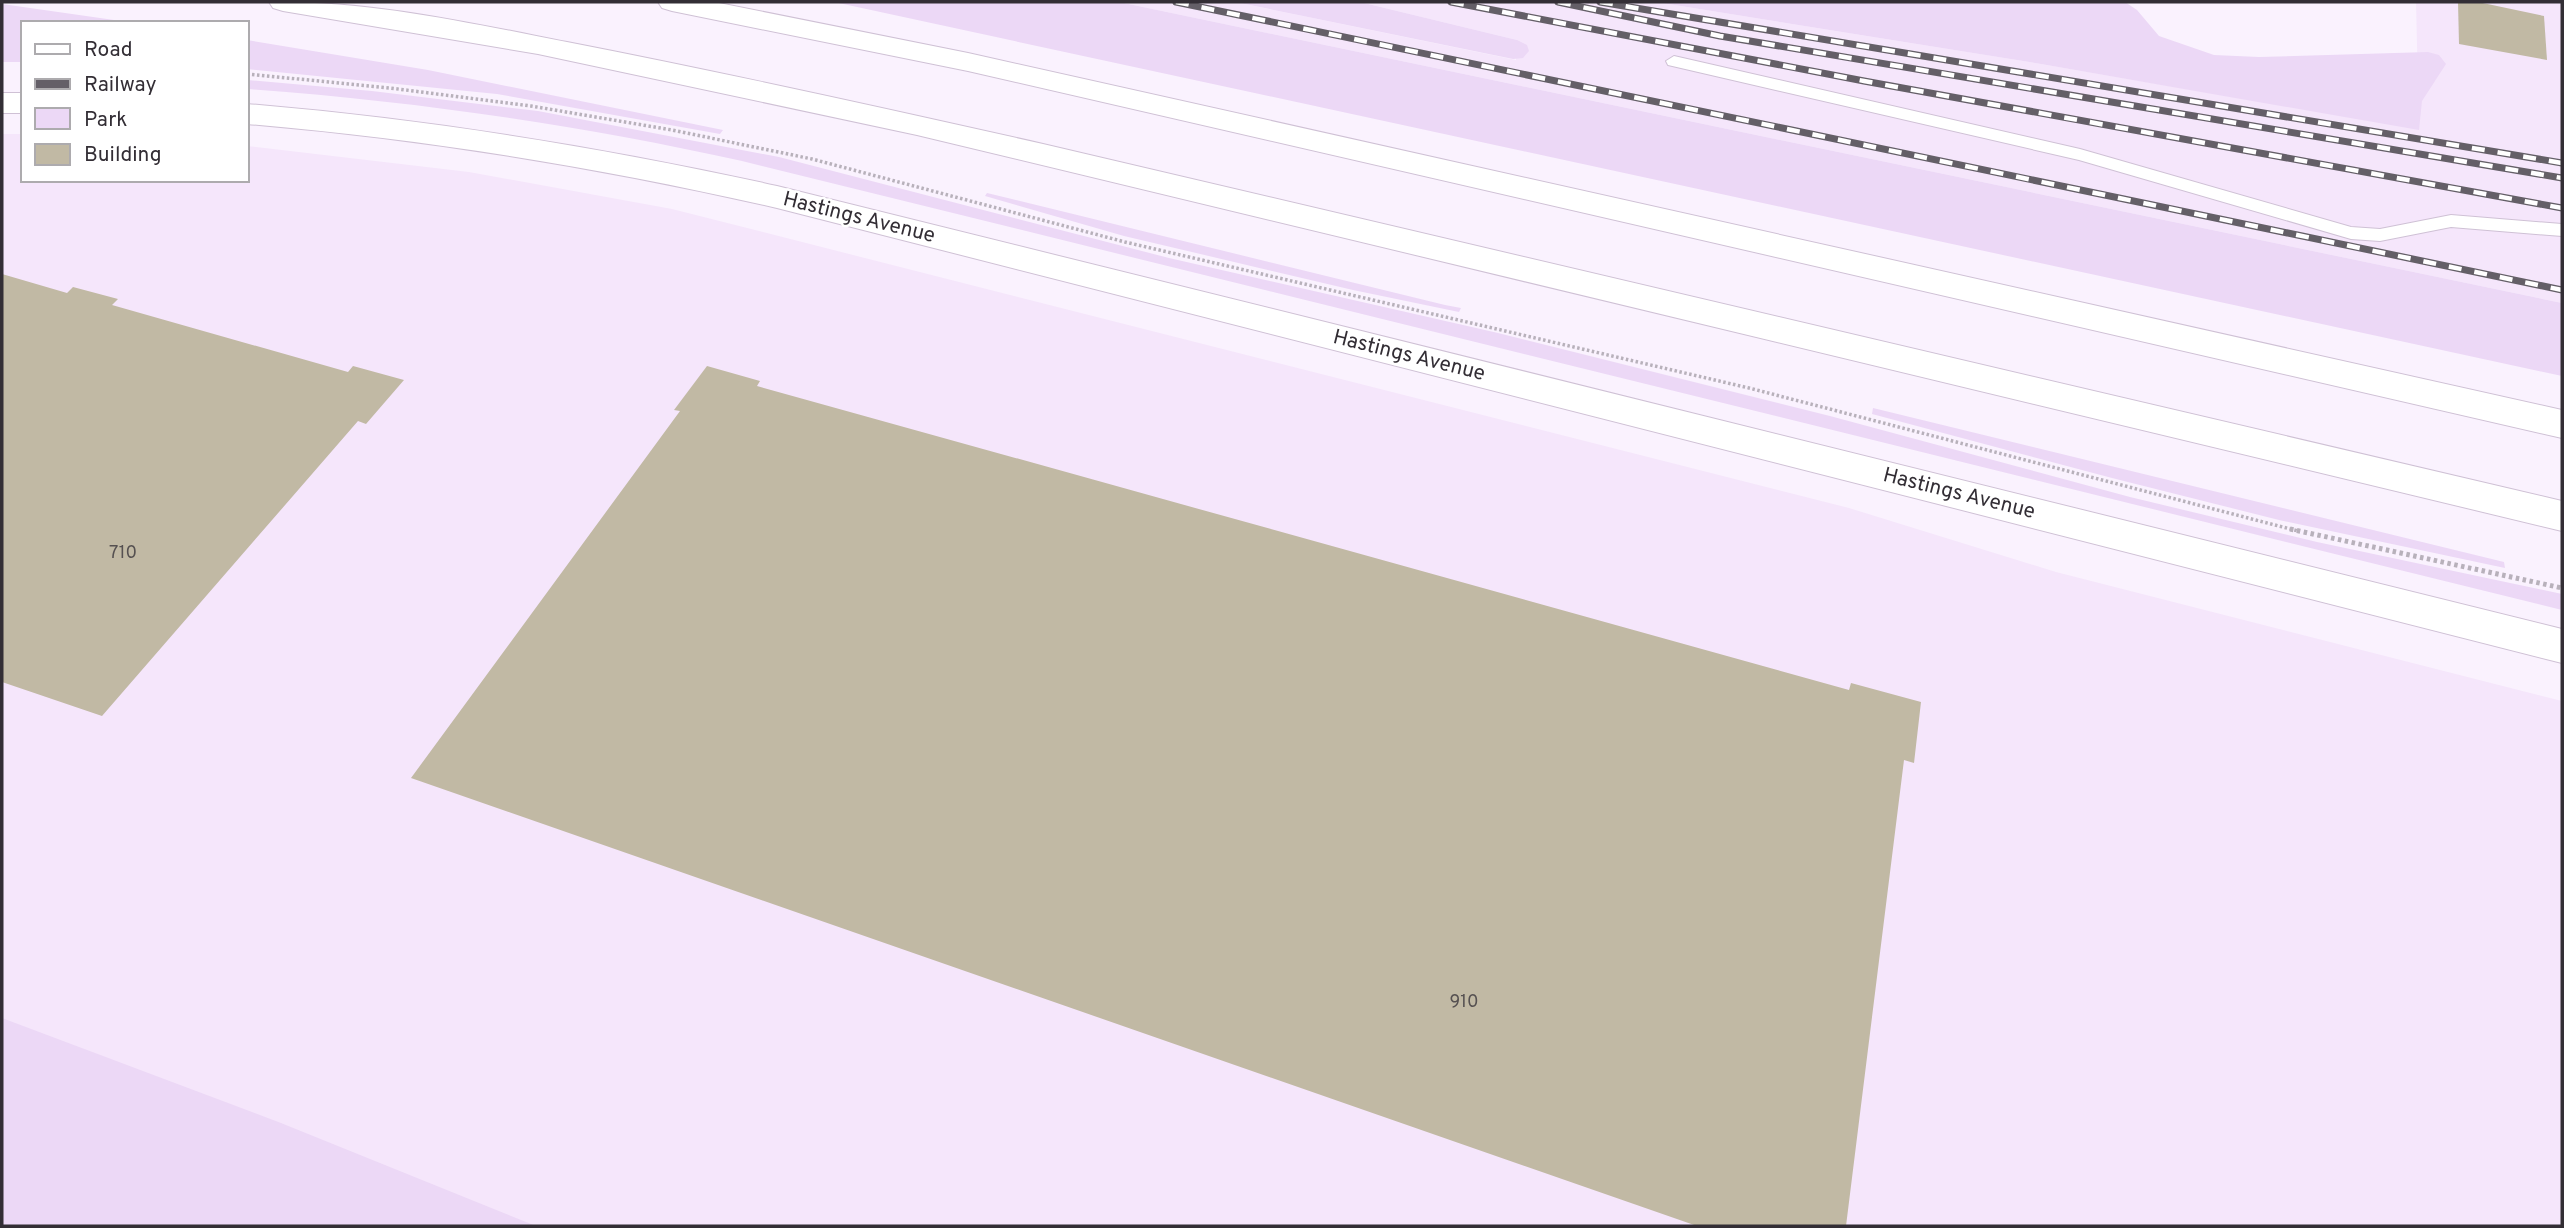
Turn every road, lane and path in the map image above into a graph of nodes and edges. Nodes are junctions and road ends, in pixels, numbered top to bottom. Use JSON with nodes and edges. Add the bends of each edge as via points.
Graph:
{"nodes":[{"id":1,"x":283,"y":2,"type":"edge"},
{"id":2,"x":672,"y":2,"type":"edge"},
{"id":3,"x":1674,"y":61,"type":"dead end"},
{"id":4,"x":248,"y":74,"type":"edge"},
{"id":5,"x":2,"y":103,"type":"edge"},
{"id":6,"x":21,"y":103,"type":"edge"},
{"id":7,"x":248,"y":114,"type":"edge"},
{"id":8,"x":2562,"y":230,"type":"edge"},
{"id":9,"x":2137,"y":328,"type":"junction"},
{"id":10,"x":2562,"y":404,"type":"edge"},
{"id":11,"x":2562,"y":424,"type":"edge"},
{"id":12,"x":2562,"y":516,"type":"edge"},
{"id":13,"x":2562,"y":588,"type":"edge"},
{"id":14,"x":2562,"y":646,"type":"edge"}],
"edges":[{"from":1,"to":12,"type":"main road","via":[[748,87]]},
{"from":2,"to":9,"type":"main road","via":[[968,62]]},
{"from":3,"to":8,"type":"lane","via":[[2091,158],[2351,233],[2380,235],[2463,221]]},
{"from":4,"to":13,"type":"path","via":[[542,106],[802,157],[1142,247],[1781,396],[2146,494]]},
{"from":5,"to":6,"type":"main road"},
{"from":7,"to":14,"type":"main road","name":"Hastings Avenue","via":[[510,144],[777,197]]},
{"from":9,"to":10,"type":"main road"},
{"from":9,"to":11,"type":"main road"}]}
